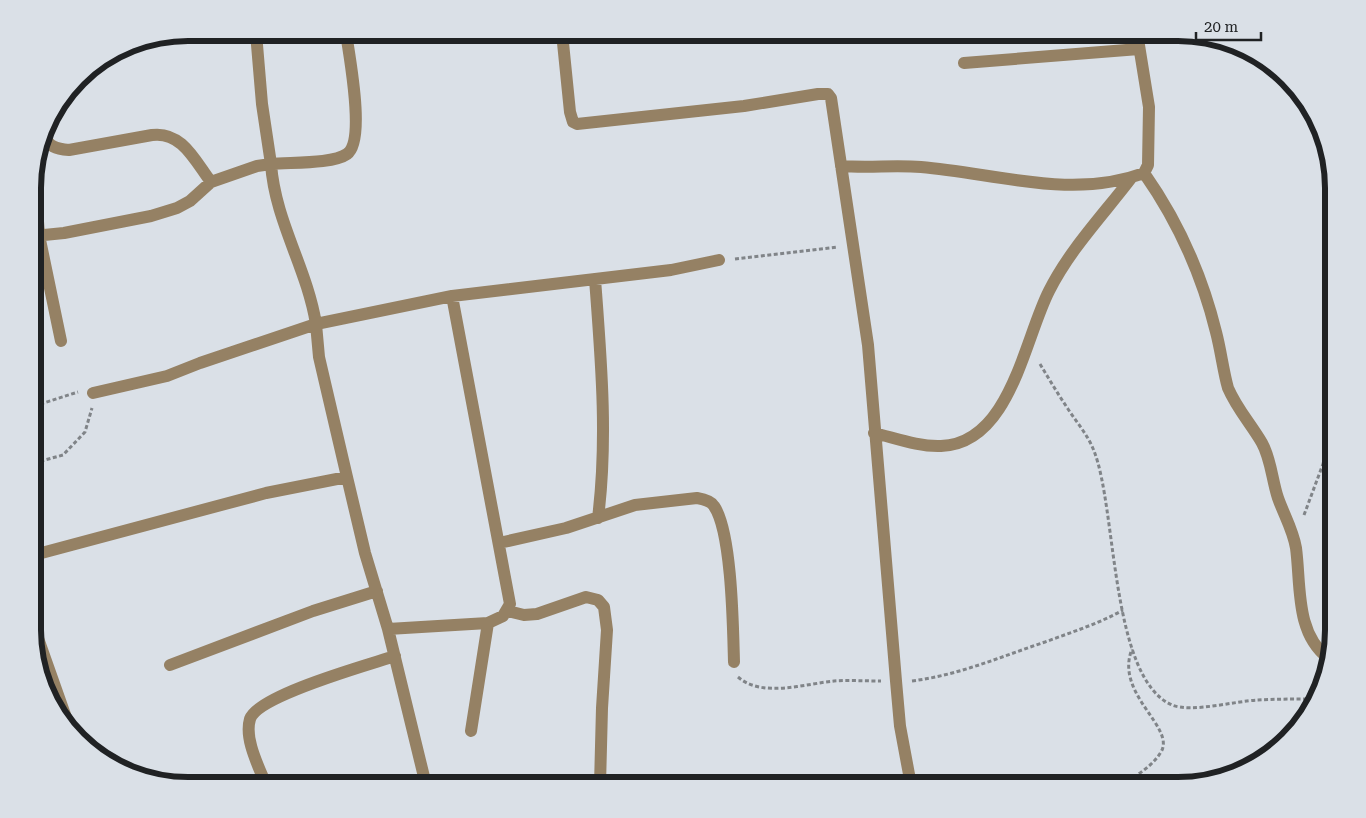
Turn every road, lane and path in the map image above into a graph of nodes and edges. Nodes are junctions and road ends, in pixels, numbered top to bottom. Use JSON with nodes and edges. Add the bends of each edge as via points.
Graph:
{"nodes":[{"id":1,"x":1138,"y":41,"type":"edge"},
{"id":2,"x":257,"y":42,"type":"edge"},
{"id":3,"x":347,"y":42,"type":"edge"},
{"id":4,"x":563,"y":42,"type":"edge"},
{"id":5,"x":1139,"y":49,"type":"junction"},
{"id":6,"x":964,"y":63,"type":"dead end"},
{"id":7,"x":48,"y":142,"type":"edge"},
{"id":8,"x":271,"y":164,"type":"junction"},
{"id":9,"x":842,"y":166,"type":"junction"},
{"id":10,"x":1138,"y":175,"type":"junction"},
{"id":11,"x":211,"y":182,"type":"junction"},
{"id":12,"x":41,"y":236,"type":"edge"},
{"id":13,"x":853,"y":245,"type":"junction"},
{"id":14,"x":41,"y":253,"type":"edge"},
{"id":15,"x":720,"y":260,"type":"joint"},
{"id":16,"x":595,"y":279,"type":"junction"},
{"id":17,"x":452,"y":296,"type":"junction"},
{"id":18,"x":316,"y":324,"type":"junction"},
{"id":19,"x":62,"y":341,"type":"dead end"},
{"id":20,"x":1027,"y":342,"type":"junction"},
{"id":21,"x":93,"y":393,"type":"junction"},
{"id":22,"x":41,"y":404,"type":"edge"},
{"id":23,"x":874,"y":433,"type":"junction"},
{"id":24,"x":1324,"y":459,"type":"edge"},
{"id":25,"x":41,"y":461,"type":"edge"},
{"id":26,"x":347,"y":476,"type":"junction"},
{"id":27,"x":598,"y":518,"type":"junction"},
{"id":28,"x":1293,"y":535,"type":"junction"},
{"id":29,"x":499,"y":543,"type":"junction"},
{"id":30,"x":41,"y":554,"type":"edge"},
{"id":31,"x":377,"y":591,"type":"junction"},
{"id":32,"x":1123,"y":610,"type":"junction"},
{"id":33,"x":508,"y":611,"type":"junction"},
{"id":34,"x":488,"y":623,"type":"junction"},
{"id":35,"x":388,"y":629,"type":"junction"},
{"id":36,"x":1132,"y":649,"type":"junction"},
{"id":37,"x":1322,"y":652,"type":"edge"},
{"id":38,"x":44,"y":655,"type":"edge"},
{"id":39,"x":395,"y":656,"type":"junction"},
{"id":40,"x":734,"y":662,"type":"joint"},
{"id":41,"x":170,"y":665,"type":"dead end"},
{"id":42,"x":896,"y":681,"type":"junction"},
{"id":43,"x":1307,"y":699,"type":"edge"},
{"id":44,"x":61,"y":703,"type":"edge"},
{"id":45,"x":472,"y":731,"type":"dead end"},
{"id":46,"x":909,"y":776,"type":"edge"},
{"id":47,"x":1133,"y":776,"type":"edge"},
{"id":48,"x":263,"y":777,"type":"edge"},
{"id":49,"x":424,"y":777,"type":"edge"},
{"id":50,"x":600,"y":777,"type":"edge"}],
"edges":[{"from":1,"to":5,"type":"street"},
{"from":2,"to":8,"type":"street"},
{"from":3,"to":8,"type":"street","via":[[356,117],[353,147],[348,154],[335,159]]},
{"from":4,"to":9,"type":"street","via":[[570,112],[577,124],[744,106],[825,93],[831,98]]},
{"from":5,"to":6,"type":"street"},
{"from":5,"to":10,"type":"street","via":[[1149,107],[1148,165]]},
{"from":7,"to":11,"type":"street","via":[[58,149],[69,150],[162,133],[171,135],[185,147]]},
{"from":8,"to":11,"type":"street"},
{"from":8,"to":18,"type":"street","via":[[275,198],[306,282]]},
{"from":9,"to":10,"type":"street","via":[[921,167],[1071,185]]},
{"from":9,"to":13,"type":"street"},
{"from":10,"to":20,"type":"street","via":[[1086,235],[1058,274]]},
{"from":10,"to":28,"type":"street","via":[[1161,198],[1180,233],[1207,300],[1228,388],[1262,444]]},
{"from":11,"to":12,"type":"street","via":[[177,208],[151,216]]},
{"from":13,"to":15,"type":"path"},
{"from":13,"to":23,"type":"street","via":[[868,345]]},
{"from":14,"to":19,"type":"street"},
{"from":15,"to":16,"type":"street","via":[[671,270]]},
{"from":16,"to":17,"type":"street"},
{"from":16,"to":27,"type":"street","via":[[604,393],[603,481]]},
{"from":17,"to":18,"type":"street"},
{"from":17,"to":29,"type":"street"},
{"from":18,"to":21,"type":"street","via":[[167,376]]},
{"from":18,"to":26,"type":"street","via":[[319,357]]},
{"from":20,"to":23,"type":"street","via":[[1015,382],[1002,407],[969,439],[940,446]]},
{"from":20,"to":32,"type":"path","via":[[1094,451]]},
{"from":21,"to":22,"type":"path","via":[[80,392]]},
{"from":21,"to":25,"type":"path","via":[[92,415],[85,432],[63,455]]},
{"from":23,"to":42,"type":"street"},
{"from":24,"to":28,"type":"path","via":[[1309,506]]},
{"from":26,"to":30,"type":"street","via":[[266,493]]},
{"from":26,"to":31,"type":"street"},
{"from":27,"to":29,"type":"street"},
{"from":27,"to":40,"type":"street","via":[[636,505],[683,499],[698,498],[713,504],[727,555]]},
{"from":28,"to":37,"type":"street","via":[[1303,614],[1312,642]]},
{"from":29,"to":33,"type":"street","via":[[510,596]]},
{"from":31,"to":35,"type":"street"},
{"from":31,"to":41,"type":"street","via":[[313,611]]},
{"from":32,"to":36,"type":"path"},
{"from":32,"to":42,"type":"path","via":[[1098,623],[972,668],[945,676]]},
{"from":33,"to":34,"type":"street"},
{"from":33,"to":50,"type":"street","via":[[537,614],[586,597],[598,600],[604,608],[607,630]]},
{"from":34,"to":35,"type":"street"},
{"from":34,"to":45,"type":"street"},
{"from":35,"to":39,"type":"street"},
{"from":36,"to":43,"type":"path","via":[[1150,687],[1161,699],[1174,706]]},
{"from":36,"to":47,"type":"path","via":[[1128,667],[1131,683],[1159,729],[1163,742],[1162,750],[1155,759]]},
{"from":38,"to":44,"type":"street"},
{"from":39,"to":48,"type":"street","via":[[278,696],[255,711],[248,728]]},
{"from":39,"to":49,"type":"street"},
{"from":40,"to":42,"type":"path","via":[[738,678],[762,688],[841,681]]},
{"from":42,"to":46,"type":"street"}]}
